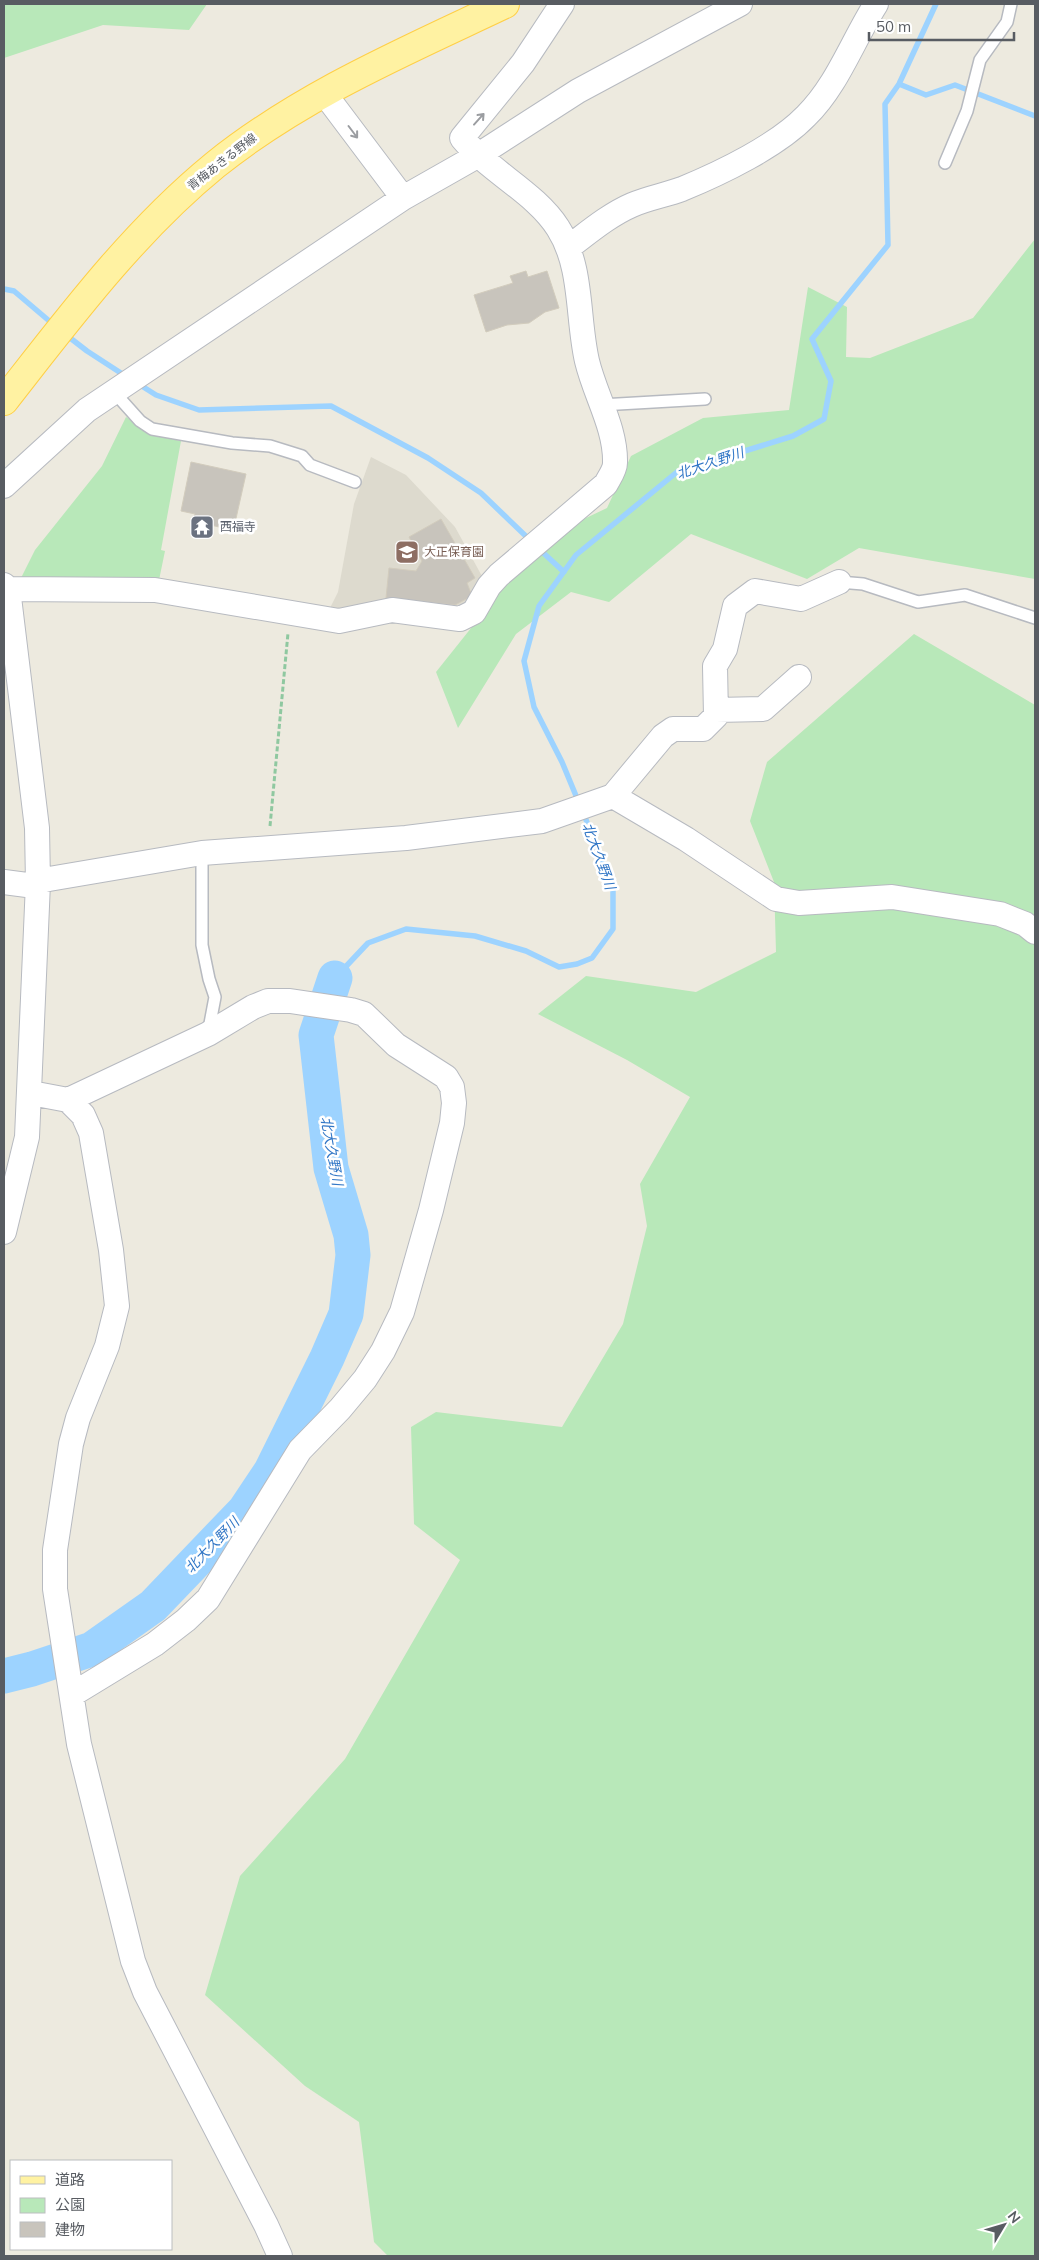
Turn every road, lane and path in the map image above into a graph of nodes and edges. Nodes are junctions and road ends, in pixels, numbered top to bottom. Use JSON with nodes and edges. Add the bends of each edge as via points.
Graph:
{"nodes":[{"id":1,"x":505,"y":4,"type":"edge"},
{"id":2,"x":562,"y":4,"type":"edge"},
{"id":3,"x":740,"y":4,"type":"edge"},
{"id":4,"x":876,"y":4,"type":"edge"},
{"id":5,"x":1011,"y":4,"type":"edge"},
{"id":6,"x":324,"y":93,"type":"junction"},
{"id":7,"x":477,"y":156,"type":"junction"},
{"id":8,"x":945,"y":163,"type":"dead end"},
{"id":9,"x":403,"y":198,"type":"junction"},
{"id":10,"x":569,"y":247,"type":"junction"},
{"id":11,"x":114,"y":392,"type":"junction"},
{"id":12,"x":705,"y":398,"type":"dead end"},
{"id":13,"x":4,"y":401,"type":"edge"},
{"id":14,"x":601,"y":405,"type":"junction"},
{"id":15,"x":354,"y":482,"type":"dead end"},
{"id":16,"x":4,"y":486,"type":"edge"},
{"id":17,"x":839,"y":582,"type":"joint"},
{"id":18,"x":6,"y":587,"type":"edge"},
{"id":19,"x":290,"y":613,"type":"junction"},
{"id":20,"x":1035,"y":618,"type":"edge"},
{"id":21,"x":799,"y":676,"type":"dead end"},
{"id":22,"x":716,"y":710,"type":"junction"},
{"id":23,"x":604,"y":800,"type":"junction"},
{"id":24,"x":268,"y":850,"type":"junction"},
{"id":25,"x":202,"y":853,"type":"junction"},
{"id":26,"x":4,"y":882,"type":"edge"},
{"id":27,"x":38,"y":883,"type":"junction"},
{"id":28,"x":1035,"y":932,"type":"edge"},
{"id":29,"x":208,"y":1034,"type":"junction"},
{"id":30,"x":31,"y":1093,"type":"junction"},
{"id":31,"x":68,"y":1100,"type":"junction"},
{"id":32,"x":4,"y":1232,"type":"edge"},
{"id":33,"x":72,"y":1688,"type":"junction"},
{"id":34,"x":280,"y":2256,"type":"edge"}],
"edges":[{"from":1,"to":6,"type":"main road","name":"青梅あきる野線"},
{"from":7,"to":2,"type":"street","one_way":true,"via":[[462,138],[523,63]]},
{"from":3,"to":7,"type":"street","via":[[584,88]]},
{"from":4,"to":10,"type":"street","via":[[826,93],[807,116],[783,136],[682,189],[612,215]]},
{"from":5,"to":8,"type":"lane","via":[[1007,22],[980,60],[970,102]]},
{"from":6,"to":9,"type":"street","one_way":true},
{"from":6,"to":13,"type":"main road","name":"青梅あきる野線","via":[[251,138],[189,187],[138,238]]},
{"from":7,"to":9,"type":"street"},
{"from":7,"to":10,"type":"street","via":[[534,201],[557,227]]},
{"from":9,"to":11,"type":"street"},
{"from":10,"to":14,"type":"street","via":[[587,361]]},
{"from":11,"to":15,"type":"lane","via":[[140,421],[152,429],[270,446],[302,456],[310,465]]},
{"from":11,"to":16,"type":"street","via":[[66,428]]},
{"from":12,"to":14,"type":"lane"},
{"from":14,"to":19,"type":"street","via":[[612,435],[615,465],[606,484],[499,575],[474,612],[460,619],[392,610],[339,621]]},
{"from":17,"to":20,"type":"lane","via":[[863,584],[918,602],[965,595]]},
{"from":17,"to":22,"type":"street","via":[[801,600],[755,591],[735,606],[725,649],[715,666]]},
{"from":18,"to":19,"type":"street","via":[[155,590]]},
{"from":18,"to":27,"type":"street","via":[[36,828]]},
{"from":19,"to":24,"type":"path"},
{"from":21,"to":22,"type":"street","via":[[763,709]]},
{"from":22,"to":23,"type":"street","via":[[716,716],[703,729],[673,729],[662,736]]},
{"from":23,"to":24,"type":"street","via":[[542,821],[406,838]]},
{"from":23,"to":28,"type":"street","via":[[686,839],[776,899],[799,903],[892,897],[1000,914],[1025,924]]},
{"from":24,"to":25,"type":"street"},
{"from":25,"to":27,"type":"street"},
{"from":25,"to":29,"type":"lane","via":[[202,945],[215,997]]},
{"from":26,"to":27,"type":"street"},
{"from":27,"to":30,"type":"street"},
{"from":29,"to":31,"type":"street"},
{"from":29,"to":33,"type":"street","via":[[268,1001],[290,1001],[364,1014],[396,1045],[446,1077],[452,1087],[452,1123],[432,1210],[402,1312],[365,1379],[300,1450],[208,1598],[155,1644]]},
{"from":30,"to":31,"type":"street"},
{"from":30,"to":32,"type":"street","via":[[27,1137]]},
{"from":31,"to":33,"type":"street","via":[[83,1115],[91,1133],[117,1306],[107,1346],[71,1444],[55,1550],[55,1589]]},
{"from":33,"to":34,"type":"street","via":[[79,1744],[133,1961],[145,1992]]}]}
